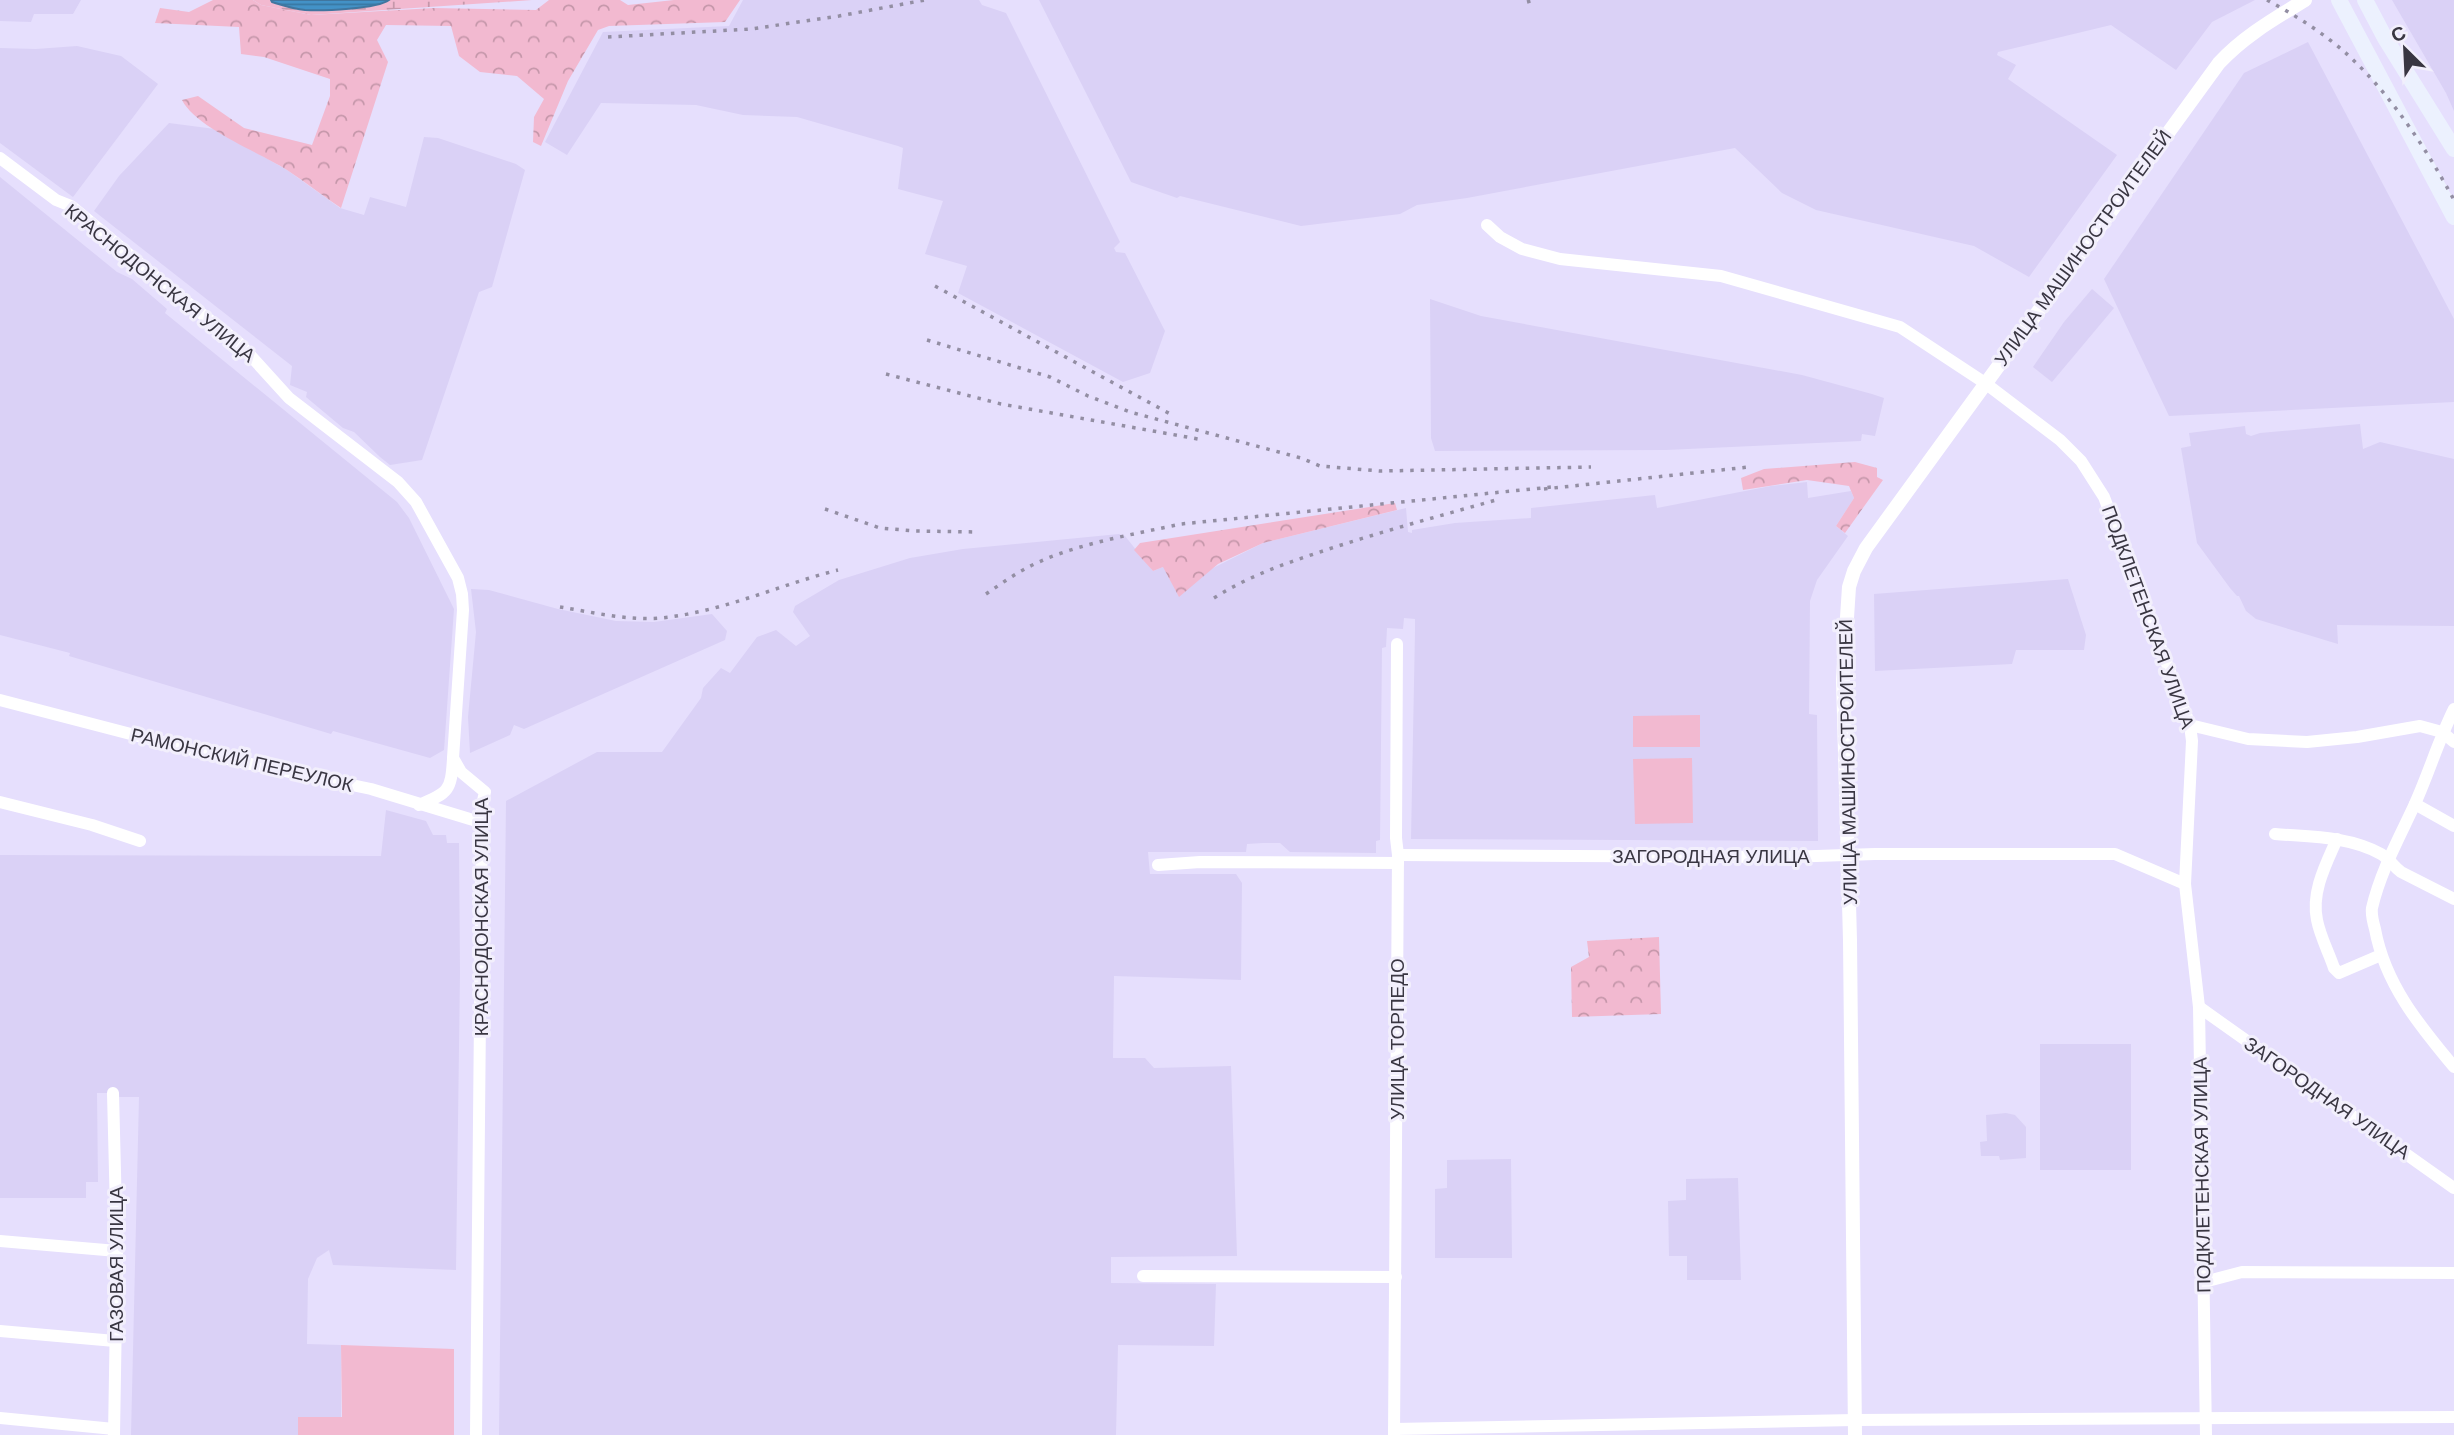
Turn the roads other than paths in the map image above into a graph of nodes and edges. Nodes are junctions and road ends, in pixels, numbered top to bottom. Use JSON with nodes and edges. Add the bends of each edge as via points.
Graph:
{"nodes":[{"id":1,"x":2305,"y":0,"type":"edge"},
{"id":2,"x":2339,"y":0,"type":"edge"},
{"id":3,"x":2365,"y":0,"type":"edge"},
{"id":4,"x":2430,"y":110,"type":"junction"},
{"id":5,"x":2403,"y":124,"type":"junction"},
{"id":6,"x":2454,"y":149,"type":"edge"},
{"id":7,"x":0,"y":158,"type":"edge"},
{"id":8,"x":2454,"y":217,"type":"edge"},
{"id":9,"x":1487,"y":225,"type":"dead end"},
{"id":10,"x":1985,"y":383,"type":"junction"},
{"id":11,"x":1397,"y":644,"type":"dead end"},
{"id":12,"x":0,"y":700,"type":"edge"},
{"id":13,"x":2454,"y":709,"type":"edge"},
{"id":14,"x":2190,"y":725,"type":"junction"},
{"id":15,"x":2442,"y":732,"type":"junction"},
{"id":16,"x":2454,"y":742,"type":"edge"},
{"id":17,"x":453,"y":758,"type":"junction"},
{"id":18,"x":0,"y":802,"type":"edge"},
{"id":19,"x":2415,"y":804,"type":"junction"},
{"id":20,"x":419,"y":805,"type":"junction"},
{"id":21,"x":483,"y":823,"type":"junction"},
{"id":22,"x":2454,"y":826,"type":"edge"},
{"id":23,"x":2275,"y":834,"type":"dead end"},
{"id":24,"x":2337,"y":839,"type":"junction"},
{"id":25,"x":140,"y":841,"type":"dead end"},
{"id":26,"x":1848,"y":855,"type":"junction"},
{"id":27,"x":1398,"y":859,"type":"junction"},
{"id":28,"x":2390,"y":859,"type":"junction"},
{"id":29,"x":1158,"y":865,"type":"dead end"},
{"id":30,"x":2185,"y":884,"type":"junction"},
{"id":31,"x":2454,"y":899,"type":"edge"},
{"id":32,"x":2381,"y":955,"type":"junction"},
{"id":33,"x":2199,"y":1007,"type":"junction"},
{"id":34,"x":2454,"y":1067,"type":"edge"},
{"id":35,"x":113,"y":1093,"type":"dead end"},
{"id":36,"x":2454,"y":1188,"type":"edge"},
{"id":37,"x":0,"y":1241,"type":"edge"},
{"id":38,"x":117,"y":1251,"type":"junction"},
{"id":39,"x":2454,"y":1273,"type":"edge"},
{"id":40,"x":1143,"y":1276,"type":"dead end"},
{"id":41,"x":1396,"y":1277,"type":"junction"},
{"id":42,"x":2204,"y":1282,"type":"junction"},
{"id":43,"x":0,"y":1331,"type":"edge"},
{"id":44,"x":115,"y":1341,"type":"junction"},
{"id":45,"x":2454,"y":1417,"type":"edge"},
{"id":46,"x":0,"y":1418,"type":"edge"},
{"id":47,"x":2206,"y":1419,"type":"junction"},
{"id":48,"x":1855,"y":1427,"type":"edge"},
{"id":49,"x":114,"y":1432,"type":"edge"},
{"id":50,"x":1394,"y":1432,"type":"edge"},
{"id":51,"x":476,"y":1435,"type":"edge"},
{"id":52,"x":2206,"y":1435,"type":"edge"}],
"edges":[{"from":1,"to":10,"type":"street","name":"УЛИЦА МАШИНОСТРОИТЕЛЕЙ","via":[[2252,33],[2219,63]]},
{"from":2,"to":5,"type":"main road"},
{"from":3,"to":4,"type":"main road"},
{"from":4,"to":5,"type":"main road"},
{"from":4,"to":6,"type":"main road"},
{"from":5,"to":8,"type":"main road"},
{"from":7,"to":17,"type":"street","name":"КРАСНОДОНСКАЯ УЛИЦА","via":[[71,206],[239,343],[289,398],[398,482],[416,502],[458,578],[462,594]]},
{"from":9,"to":10,"type":"street","name":"ПОДКЛЕТЕНСКАЯ УЛИЦА","via":[[1522,249],[1560,259],[1721,276],[1900,327]]},
{"from":10,"to":14,"type":"street","name":"ПОДКЛЕТЕНСКАЯ УЛИЦА","via":[[2060,440],[2081,461],[2104,497]]},
{"from":10,"to":26,"type":"street","name":"УЛИЦА МАШИНОСТРОИТЕЛЕЙ","via":[[1866,548],[1849,585],[1843,679]]},
{"from":11,"to":27,"type":"street","name":"УЛИЦА ТОРПЕДО"},
{"from":12,"to":20,"type":"street","name":"РАМОНСКИЙ ПЕРЕУЛОК","via":[[227,759],[372,789]]},
{"from":13,"to":15,"type":"street"},
{"from":14,"to":15,"type":"street","via":[[2248,739],[2307,742],[2420,726]]},
{"from":14,"to":30,"type":"street","name":"ПОДКЛЕТЕНСКАЯ УЛИЦА"},
{"from":15,"to":16,"type":"street"},
{"from":15,"to":19,"type":"street"},
{"from":17,"to":20,"type":"street","via":[[446,791]]},
{"from":17,"to":21,"type":"street","name":"КРАСНОДОНСКАЯ УЛИЦА","via":[[461,772],[485,792]]},
{"from":18,"to":25,"type":"street"},
{"from":19,"to":22,"type":"street"},
{"from":19,"to":28,"type":"street"},
{"from":20,"to":21,"type":"street","name":"РАМОНСКИЙ ПЕРЕУЛОК"},
{"from":21,"to":51,"type":"street","name":"КРАСНОДОНСКАЯ УЛИЦА"},
{"from":23,"to":24,"type":"street"},
{"from":24,"to":28,"type":"street"},
{"from":24,"to":32,"type":"street","via":[[2321,874],[2316,900],[2317,919],[2334,968],[2339,973],[2347,971]]},
{"from":26,"to":27,"type":"street","name":"ЗАГОРОДНАЯ УЛИЦА"},
{"from":26,"to":30,"type":"street","name":"ЗАГОРОДНАЯ УЛИЦА","via":[[2115,853]]},
{"from":26,"to":48,"type":"street","name":"УЛИЦА МАШИНОСТРОИТЕЛЕЙ"},
{"from":27,"to":29,"type":"street","name":"ЗАГОРОДНАЯ УЛИЦА"},
{"from":27,"to":41,"type":"street","name":"УЛИЦА ТОРПЕДО"},
{"from":28,"to":31,"type":"street","via":[[2401,872]]},
{"from":28,"to":32,"type":"street","via":[[2371,911]]},
{"from":30,"to":33,"type":"street","name":"ПОДКЛЕТЕНСКАЯ УЛИЦА"},
{"from":32,"to":34,"type":"street","via":[[2405,1005]]},
{"from":33,"to":36,"type":"street","name":"ЗАГОРОДНАЯ УЛИЦА"},
{"from":33,"to":42,"type":"street","name":"ПОДКЛЕТЕНСКАЯ УЛИЦА"},
{"from":35,"to":38,"type":"street","name":"ГАЗОВАЯ УЛИЦА"},
{"from":37,"to":38,"type":"street"},
{"from":38,"to":44,"type":"street","name":"ГАЗОВАЯ УЛИЦА"},
{"from":39,"to":42,"type":"street","via":[[2242,1272]]},
{"from":40,"to":41,"type":"street"},
{"from":41,"to":50,"type":"street","name":"УЛИЦА ТОРПЕДО"},
{"from":42,"to":47,"type":"street","name":"ПОДКЛЕТЕНСКАЯ УЛИЦА"},
{"from":43,"to":44,"type":"street"},
{"from":44,"to":49,"type":"street","name":"ГАЗОВАЯ УЛИЦА"},
{"from":45,"to":47,"type":"street"},
{"from":46,"to":49,"type":"street"},
{"from":47,"to":48,"type":"street"},
{"from":47,"to":52,"type":"street","name":"ПОДКЛЕТЕНСКАЯ УЛИЦА"},
{"from":48,"to":50,"type":"street"}]}
